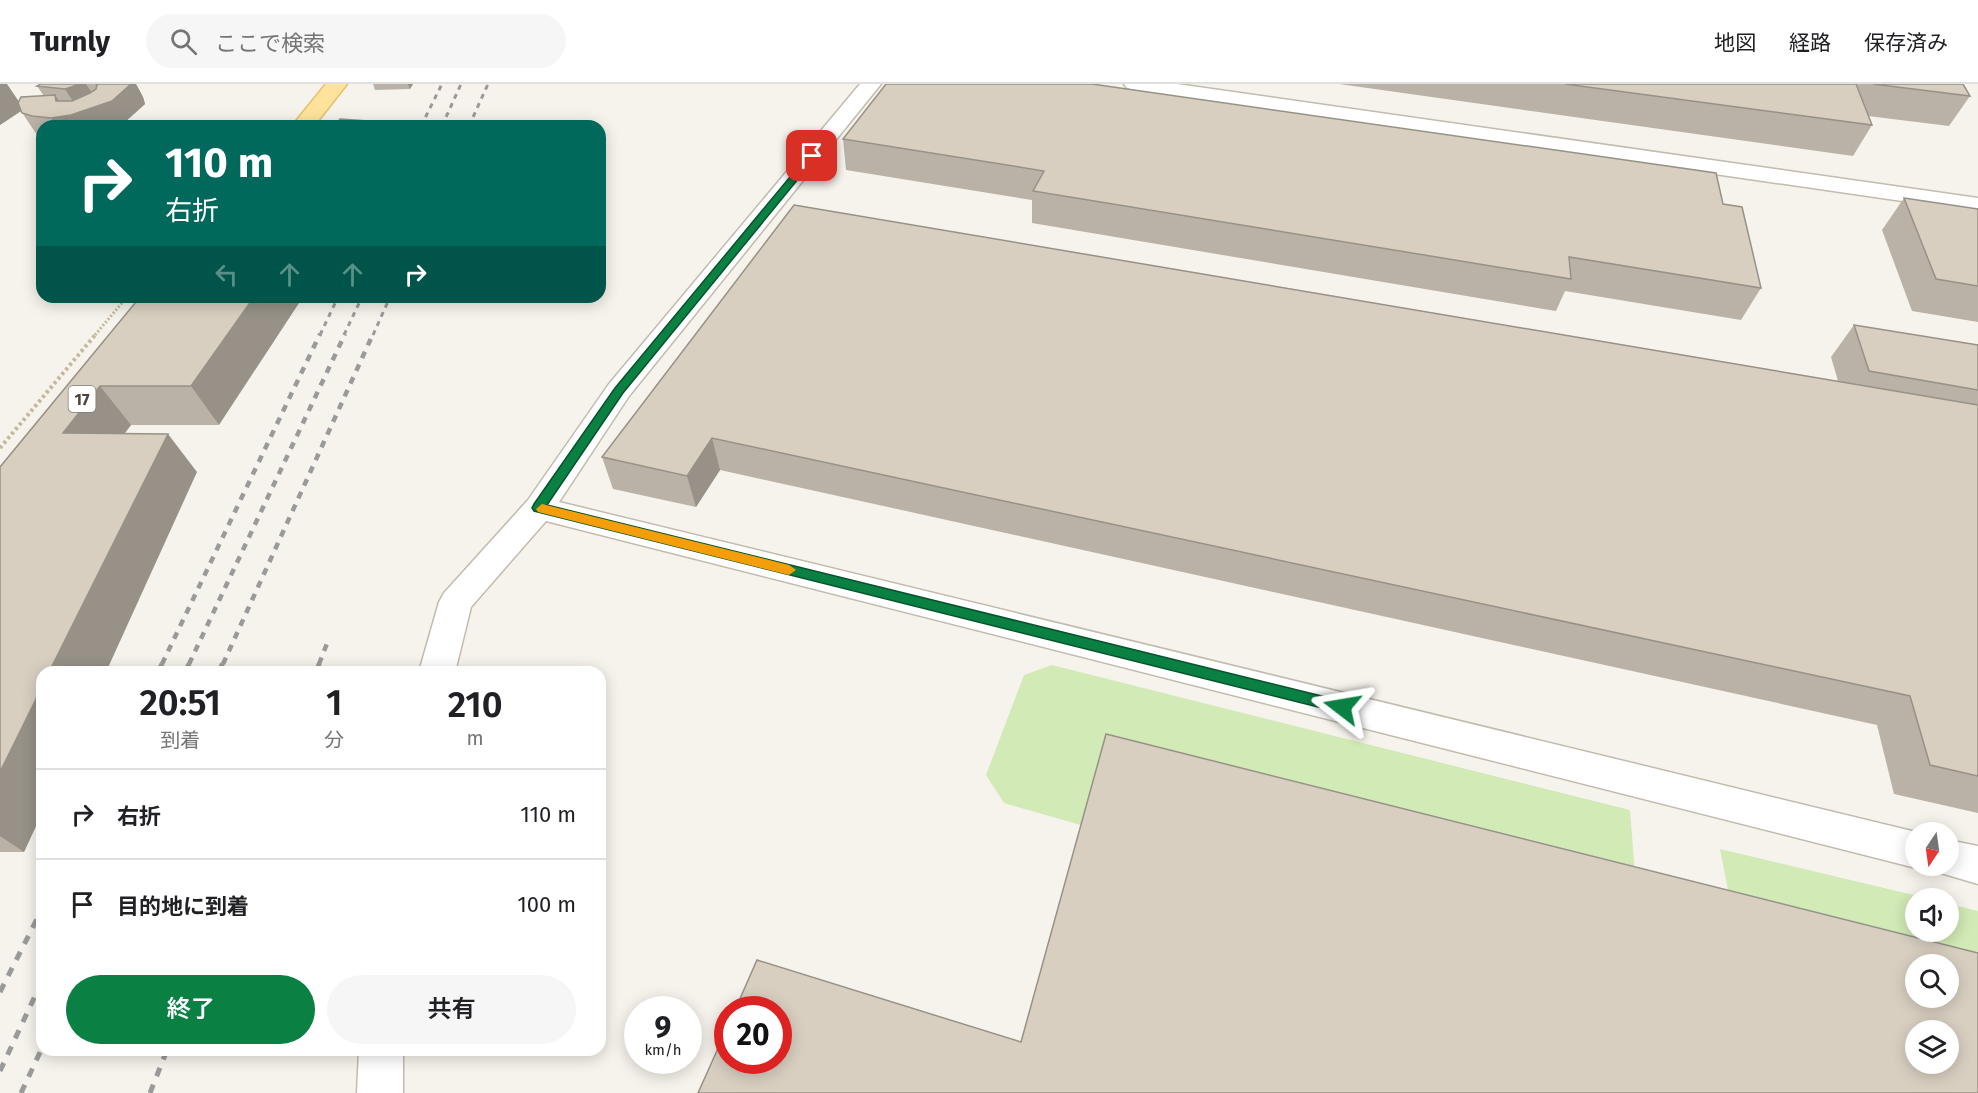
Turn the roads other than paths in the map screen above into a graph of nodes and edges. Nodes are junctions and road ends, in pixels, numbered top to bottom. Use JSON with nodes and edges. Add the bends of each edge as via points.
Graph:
{"nodes":[{"id":1,"x":337,"y":84,"type":"edge"},
{"id":2,"x":871,"y":84,"type":"edge"},
{"id":3,"x":1134,"y":84,"type":"edge"},
{"id":4,"x":308,"y":120,"type":"edge"},
{"id":5,"x":1978,"y":205,"type":"edge"},
{"id":6,"x":539,"y":508,"type":"junction"},
{"id":7,"x":439,"y":666,"type":"edge"},
{"id":8,"x":1905,"y":847,"type":"edge"},
{"id":9,"x":1959,"y":861,"type":"edge"},
{"id":10,"x":1978,"y":865,"type":"edge"},
{"id":11,"x":381,"y":1056,"type":"edge"},
{"id":12,"x":380,"y":1093,"type":"edge"}],
"edges":[{"from":1,"to":4,"type":"main road"},
{"from":2,"to":6,"type":"lane","via":[[619,390]]},
{"from":3,"to":5,"type":"lane"},
{"from":6,"to":7,"type":"lane","via":[[456,602]]},
{"from":6,"to":8,"type":"lane"},
{"from":9,"to":10,"type":"lane"},
{"from":11,"to":12,"type":"lane"}]}
